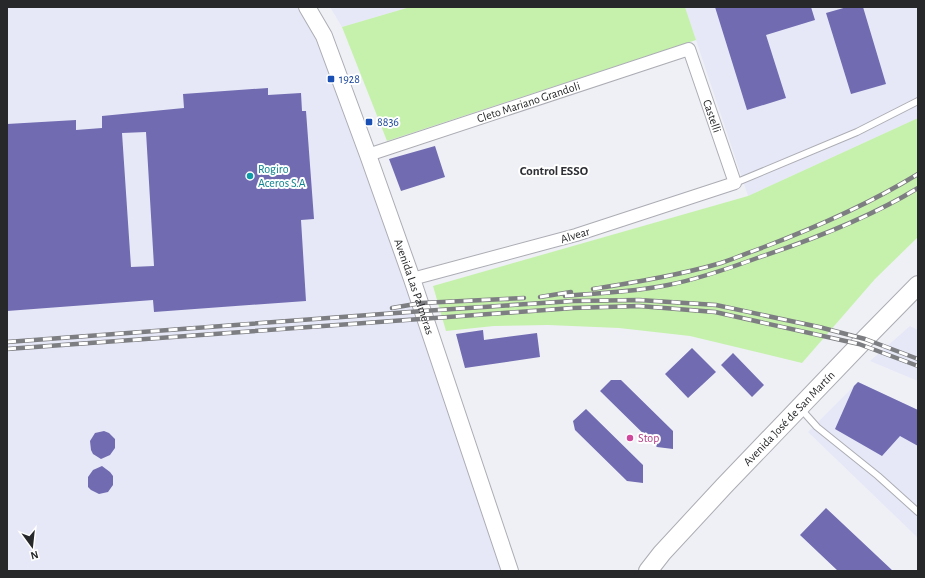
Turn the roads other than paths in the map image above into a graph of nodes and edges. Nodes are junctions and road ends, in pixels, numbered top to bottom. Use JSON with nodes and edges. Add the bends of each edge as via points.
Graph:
{"nodes":[{"id":1,"x":307,"y":7,"type":"edge"},
{"id":2,"x":689,"y":49,"type":"joint"},
{"id":3,"x":918,"y":101,"type":"edge"},
{"id":4,"x":368,"y":155,"type":"junction"},
{"id":5,"x":735,"y":183,"type":"junction"},
{"id":6,"x":412,"y":279,"type":"junction"},
{"id":7,"x":918,"y":285,"type":"edge"},
{"id":8,"x":799,"y":407,"type":"junction"},
{"id":9,"x":918,"y":512,"type":"edge"},
{"id":10,"x":662,"y":553,"type":"junction"},
{"id":11,"x":510,"y":571,"type":"edge"},
{"id":12,"x":639,"y":571,"type":"edge"},
{"id":13,"x":648,"y":571,"type":"edge"}],
"edges":[{"from":1,"to":4,"type":"main road","name":"Avenida Las Palmeras","via":[[324,36]]},
{"from":2,"to":4,"type":"street","name":"Cleto Mariano Grandoli"},
{"from":2,"to":5,"type":"street","name":"Castelli"},
{"from":3,"to":5,"type":"lane","via":[[857,132]]},
{"from":4,"to":6,"type":"main road","name":"Avenida Las Palmeras"},
{"from":5,"to":6,"type":"street","name":"Alvear","via":[[576,235]]},
{"from":6,"to":11,"type":"main road","name":"Avenida Las Palmeras"},
{"from":7,"to":8,"type":"main road","name":"Avenida José de San Martín"},
{"from":8,"to":9,"type":"lane","via":[[817,426]]},
{"from":8,"to":10,"type":"main road","name":"Avenida José de San Martín"},
{"from":10,"to":12,"type":"main road","name":"Avenida José de San Martín"},
{"from":10,"to":13,"type":"main road","name":"Avenida José de San Martín"}]}
